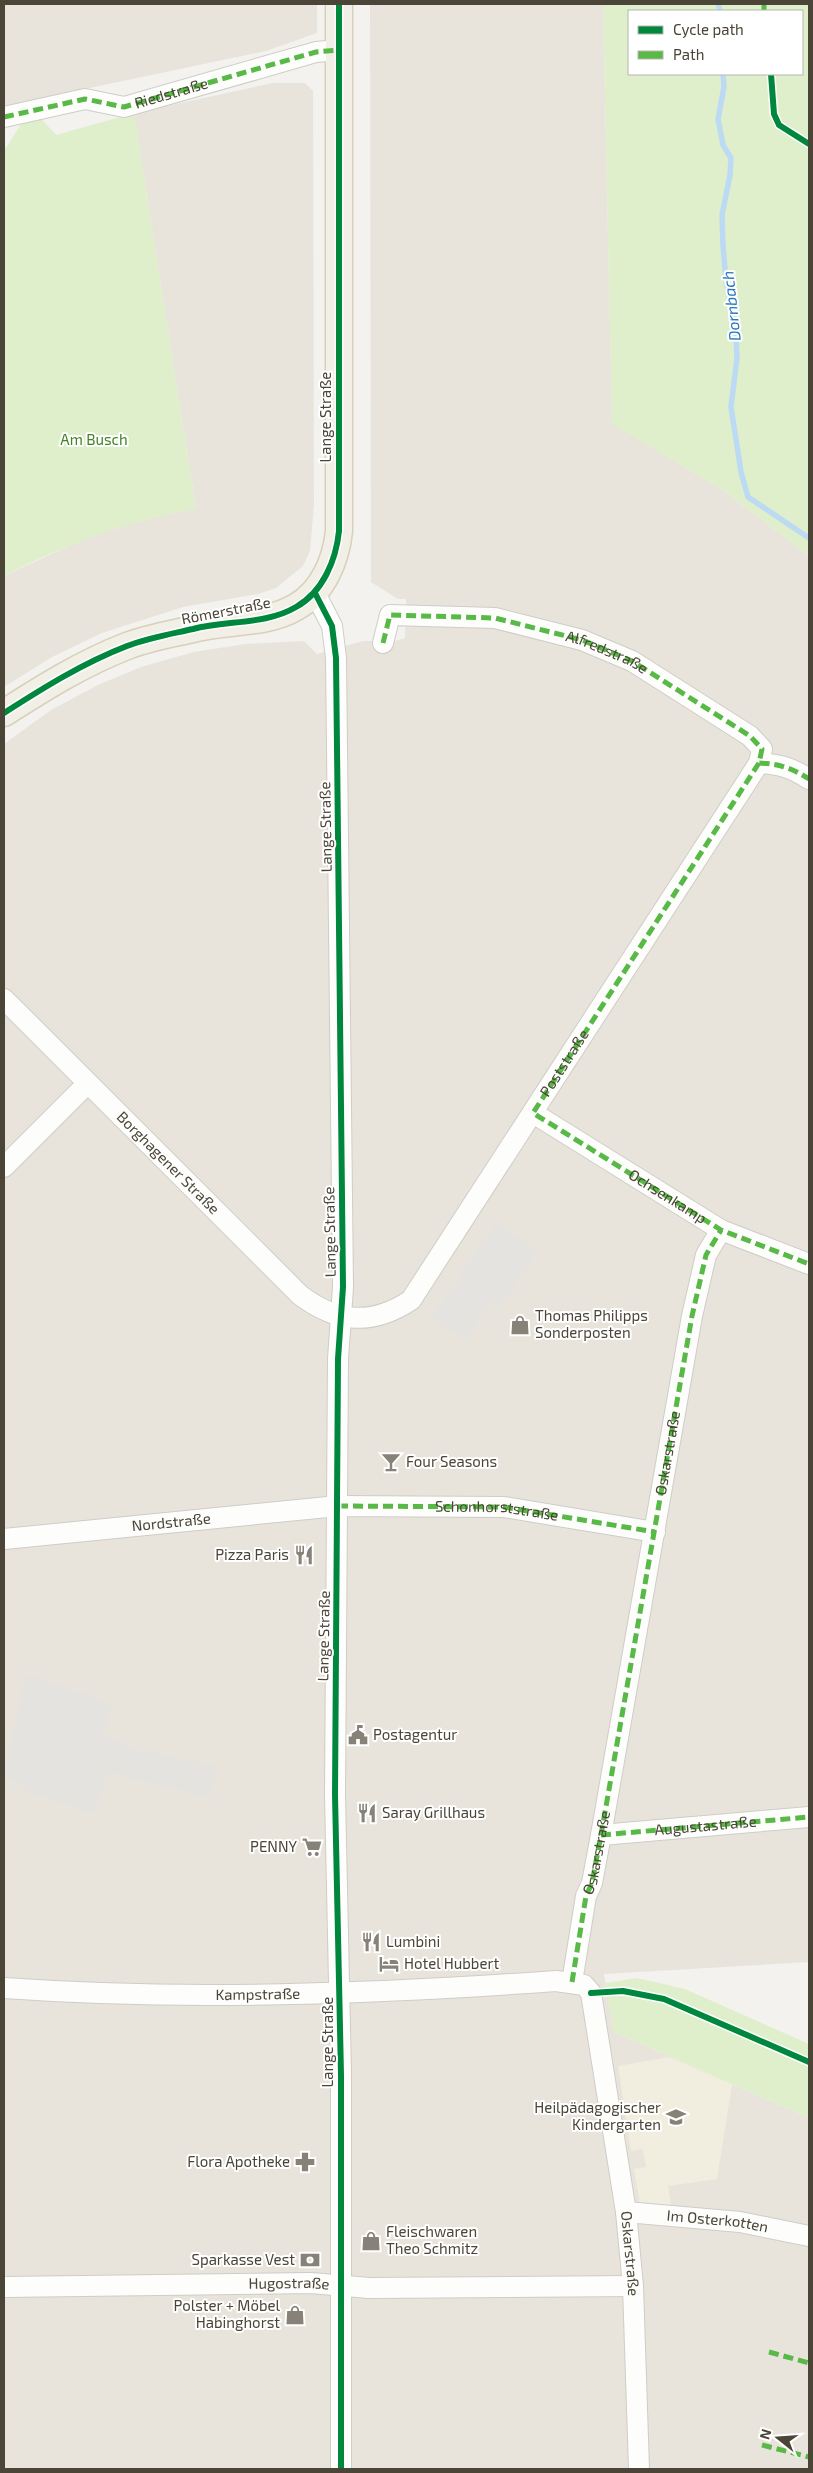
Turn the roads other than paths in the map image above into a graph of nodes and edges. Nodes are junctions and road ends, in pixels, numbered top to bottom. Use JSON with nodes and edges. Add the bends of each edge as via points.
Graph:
{"nodes":[{"id":1,"x":339,"y":4,"type":"edge"},
{"id":2,"x":339,"y":50,"type":"junction"},
{"id":3,"x":4,"y":117,"type":"edge"},
{"id":4,"x":315,"y":593,"type":"junction"},
{"id":5,"x":383,"y":643,"type":"dead end"},
{"id":6,"x":4,"y":713,"type":"edge"},
{"id":7,"x":759,"y":763,"type":"junction"},
{"id":8,"x":809,"y":779,"type":"edge"},
{"id":9,"x":4,"y":999,"type":"edge"},
{"id":10,"x":87,"y":1084,"type":"junction"},
{"id":11,"x":533,"y":1113,"type":"junction"},
{"id":12,"x":4,"y":1168,"type":"edge"},
{"id":13,"x":721,"y":1230,"type":"junction"},
{"id":14,"x":809,"y":1264,"type":"edge"},
{"id":15,"x":340,"y":1317,"type":"junction"},
{"id":16,"x":338,"y":1506,"type":"junction"},
{"id":17,"x":654,"y":1532,"type":"junction"},
{"id":18,"x":4,"y":1539,"type":"edge"},
{"id":19,"x":809,"y":1817,"type":"edge"},
{"id":20,"x":601,"y":1835,"type":"junction"},
{"id":21,"x":572,"y":1982,"type":"junction"},
{"id":22,"x":4,"y":1988,"type":"edge"},
{"id":23,"x":340,"y":1993,"type":"junction"},
{"id":24,"x":626,"y":2212,"type":"junction"},
{"id":25,"x":809,"y":2236,"type":"edge"},
{"id":26,"x":340,"y":2284,"type":"junction"},
{"id":27,"x":633,"y":2286,"type":"junction"},
{"id":28,"x":4,"y":2287,"type":"edge"},
{"id":29,"x":341,"y":2469,"type":"edge"},
{"id":30,"x":639,"y":2469,"type":"edge"}],
"edges":[{"from":1,"to":2,"type":"main road","name":"Lange Straße"},
{"from":2,"to":3,"type":"street","name":"Riedstraße","via":[[316,52],[124,107],[85,99]]},
{"from":2,"to":4,"type":"main road","name":"Lange Straße","via":[[339,531],[327,573]]},
{"from":4,"to":6,"type":"main road","name":"Römerstraße","via":[[296,608],[272,616],[211,624],[128,646],[54,682]]},
{"from":4,"to":15,"type":"street","name":"Lange Straße","via":[[332,626],[336,646],[343,1287]]},
{"from":5,"to":7,"type":"street","name":"Alfredstraße","via":[[390,615],[495,618],[582,640],[632,661],[750,736],[762,749]]},
{"from":7,"to":8,"type":"street","via":[[792,768]]},
{"from":7,"to":11,"type":"street","name":"Poststraße"},
{"from":9,"to":10,"type":"street","name":"Borghagener Straße"},
{"from":10,"to":12,"type":"street"},
{"from":10,"to":15,"type":"street","name":"Borghagener Straße","via":[[300,1295],[318,1308]]},
{"from":11,"to":13,"type":"street","name":"Ochsenkamp"},
{"from":11,"to":15,"type":"street","name":"Poststraße","via":[[411,1300],[394,1310],[368,1317]]},
{"from":13,"to":14,"type":"street","name":"Ochsenkamp"},
{"from":13,"to":17,"type":"street","name":"Oskarstraße","via":[[706,1255],[692,1316]]},
{"from":15,"to":16,"type":"street","name":"Lange Straße"},
{"from":16,"to":17,"type":"street","name":"Schonhorststraße","via":[[504,1507]]},
{"from":16,"to":18,"type":"street","name":"Nordstraße"},
{"from":16,"to":23,"type":"street","name":"Lange Straße","via":[[335,1795]]},
{"from":17,"to":20,"type":"street","name":"Oskarstraße"},
{"from":19,"to":20,"type":"street","name":"Augustastraße"},
{"from":20,"to":21,"type":"street","name":"Oskarstraße","via":[[592,1883],[586,1896]]},
{"from":21,"to":23,"type":"street","name":"Kampstraße"},
{"from":21,"to":24,"type":"street","name":"Oskarstraße","via":[[584,1985],[592,1993]]},
{"from":22,"to":23,"type":"street","name":"Kampstraße","via":[[75,1993]]},
{"from":23,"to":26,"type":"street","name":"Lange Straße"},
{"from":24,"to":25,"type":"street","name":"Im Osterkotten","via":[[740,2222]]},
{"from":24,"to":27,"type":"street","name":"Oskarstraße"},
{"from":26,"to":27,"type":"street","name":"Hugostraße","via":[[369,2288]]},
{"from":26,"to":28,"type":"street","name":"Hugostraße"},
{"from":26,"to":29,"type":"street","name":"Lange Straße"},
{"from":27,"to":30,"type":"street","name":"Oskarstraße"}]}
